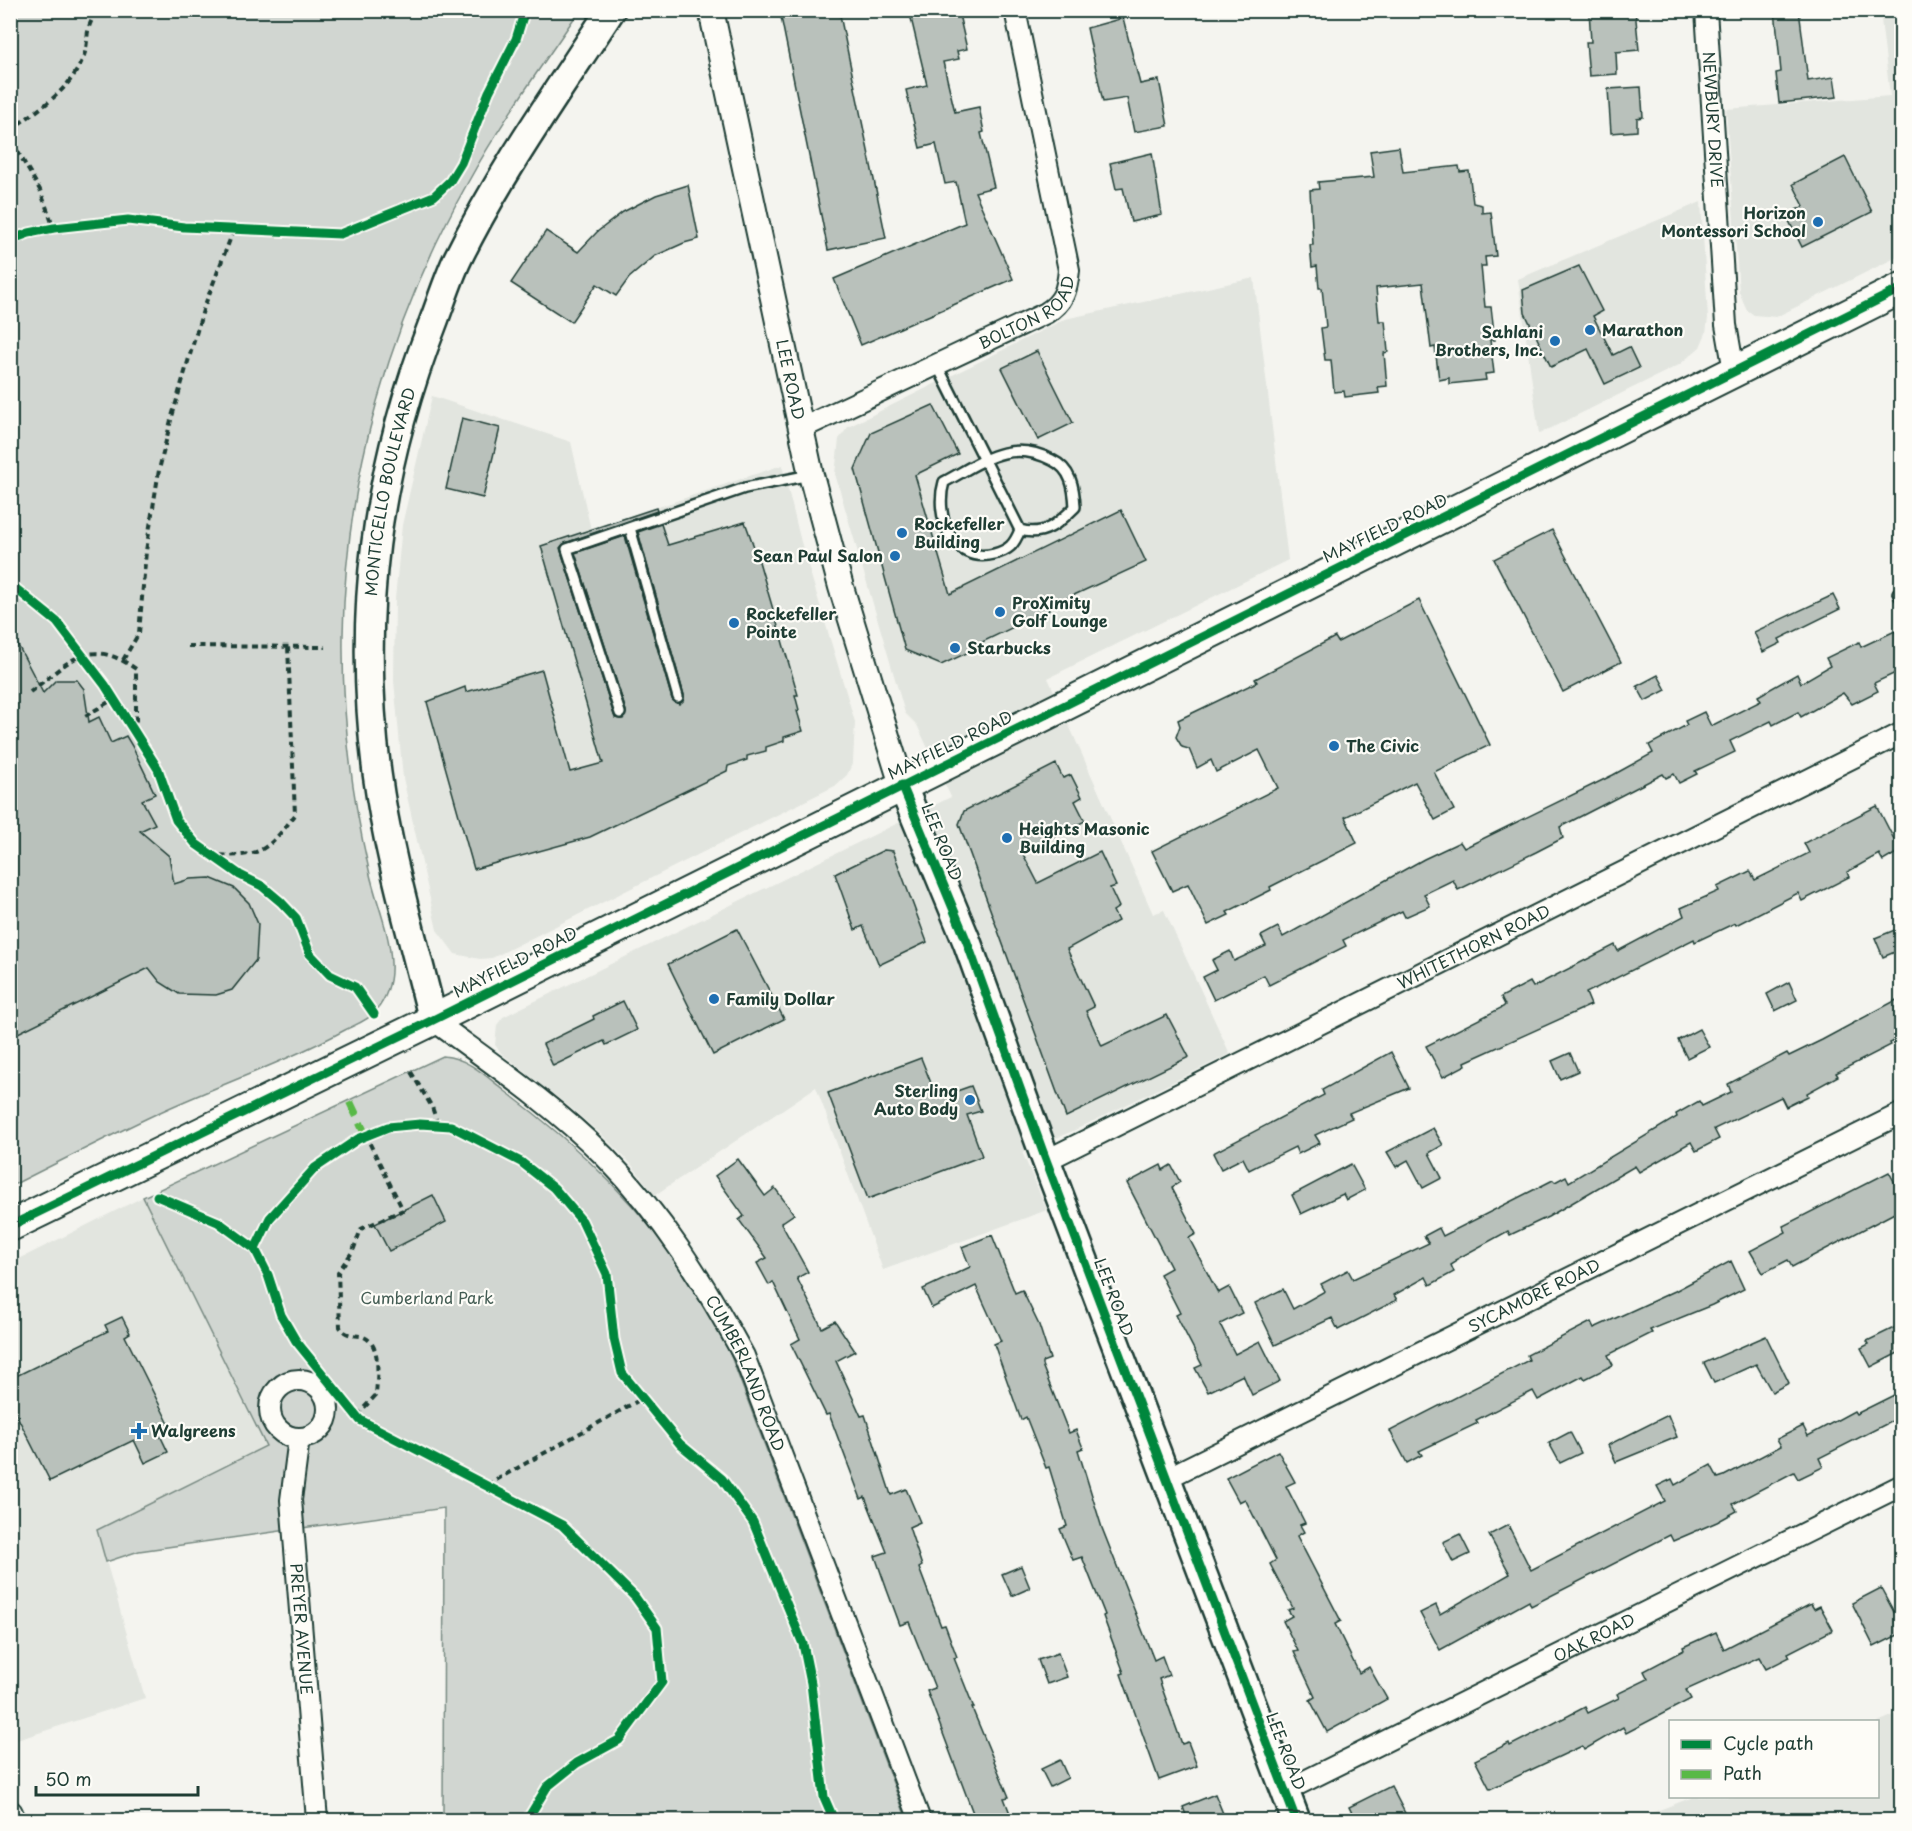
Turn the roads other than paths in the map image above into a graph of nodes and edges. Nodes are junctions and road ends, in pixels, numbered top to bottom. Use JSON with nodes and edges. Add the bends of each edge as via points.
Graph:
{"nodes":[{"id":1,"x":611,"y":10,"type":"edge"},
{"id":2,"x":711,"y":10,"type":"edge"},
{"id":3,"x":1015,"y":10,"type":"edge"},
{"id":4,"x":1706,"y":10,"type":"edge"},
{"id":5,"x":1902,"y":288,"type":"edge"},
{"id":6,"x":937,"y":365,"type":"junction"},
{"id":7,"x":1734,"y":371,"type":"junction"},
{"id":8,"x":800,"y":429,"type":"junction"},
{"id":9,"x":985,"y":461,"type":"junction"},
{"id":10,"x":811,"y":475,"type":"junction"},
{"id":11,"x":630,"y":528,"type":"junction"},
{"id":12,"x":1020,"y":530,"type":"junction"},
{"id":13,"x":678,"y":697,"type":"dead end"},
{"id":14,"x":620,"y":713,"type":"dead end"},
{"id":15,"x":1902,"y":733,"type":"edge"},
{"id":16,"x":902,"y":785,"type":"junction"},
{"id":17,"x":433,"y":1020,"type":"junction"},
{"id":18,"x":1902,"y":1113,"type":"edge"},
{"id":19,"x":1047,"y":1160,"type":"junction"},
{"id":20,"x":10,"y":1226,"type":"edge"},
{"id":21,"x":299,"y":1438,"type":"dead end"},
{"id":22,"x":1167,"y":1478,"type":"junction"},
{"id":23,"x":1902,"y":1485,"type":"edge"},
{"id":24,"x":1285,"y":1791,"type":"junction"},
{"id":25,"x":10,"y":1813,"type":"edge"},
{"id":26,"x":13,"y":1821,"type":"edge"},
{"id":27,"x":317,"y":1821,"type":"edge"},
{"id":28,"x":920,"y":1821,"type":"edge"},
{"id":29,"x":1296,"y":1821,"type":"edge"}],
"edges":[{"from":1,"to":17,"type":"main road","name":"MONTICELLO BOULEVARD","via":[[494,190],[457,260],[403,405],[388,465],[372,558],[371,718],[384,819]]},
{"from":2,"to":8,"type":"street","name":"LEE ROAD"},
{"from":3,"to":6,"type":"street","name":"BOLTON ROAD","via":[[1069,270],[1067,291],[1057,306],[1046,313]]},
{"from":4,"to":7,"type":"street","name":"NEWBURY DRIVE","via":[[1726,325]]},
{"from":5,"to":7,"type":"main road","name":"MAYFIELD ROAD"},
{"from":6,"to":8,"type":"street","name":"BOLTON ROAD"},
{"from":6,"to":9,"type":"lane"},
{"from":7,"to":16,"type":"main road","name":"MAYFIELD ROAD"},
{"from":8,"to":10,"type":"street","name":"LEE ROAD"},
{"from":9,"to":12,"type":"lane"},
{"from":9,"to":12,"type":"lane","via":[[1006,451],[1023,449],[1038,453],[1062,465],[1074,487],[1075,507],[1056,526],[1032,534]]},
{"from":9,"to":12,"type":"lane","via":[[944,482],[940,495],[951,538],[963,552],[981,557],[1005,551],[1015,543]]},
{"from":10,"to":11,"type":"lane","via":[[745,488]]},
{"from":10,"to":16,"type":"street","name":"LEE ROAD"},
{"from":11,"to":13,"type":"lane"},
{"from":11,"to":14,"type":"lane","via":[[567,549]]},
{"from":15,"to":19,"type":"street","name":"WHITETHORN ROAD"},
{"from":16,"to":17,"type":"main road","name":"MAYFIELD ROAD"},
{"from":16,"to":19,"type":"main road","name":"LEE ROAD","via":[[967,942]]},
{"from":17,"to":20,"type":"main road","name":"MAYFIELD ROAD"},
{"from":17,"to":28,"type":"street","name":"CUMBERLAND ROAD","via":[[540,1099],[604,1156],[660,1221],[706,1288],[744,1356]]},
{"from":18,"to":22,"type":"street","name":"SYCAMORE ROAD"},
{"from":19,"to":22,"type":"main road","name":"LEE ROAD"},
{"from":21,"to":27,"type":"street","name":"PREYER AVENUE","via":[[291,1500]]},
{"from":22,"to":24,"type":"main road","name":"LEE ROAD"},
{"from":23,"to":24,"type":"street","name":"OAK ROAD"},
{"from":24,"to":29,"type":"main road","name":"LEE ROAD"},
{"from":25,"to":26,"type":"street"}]}
